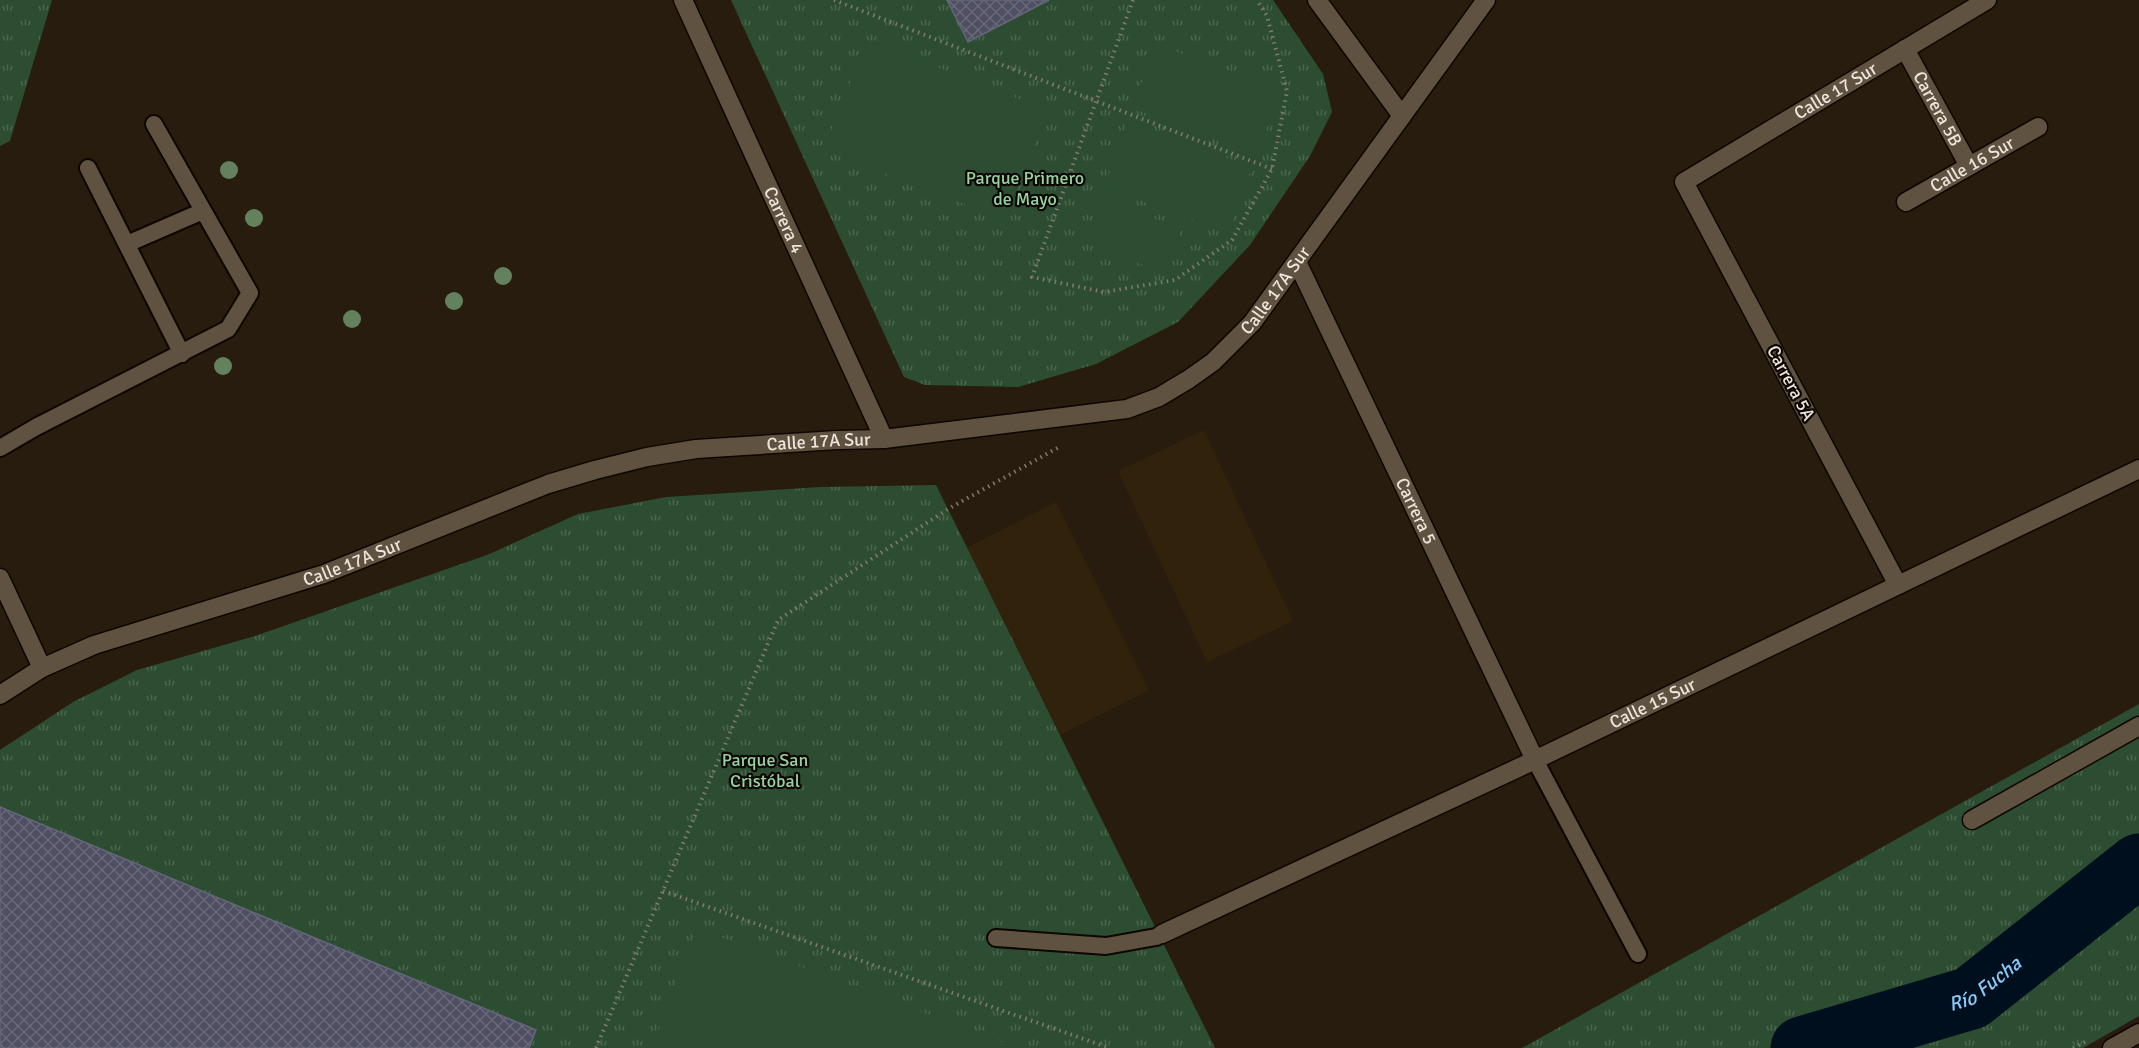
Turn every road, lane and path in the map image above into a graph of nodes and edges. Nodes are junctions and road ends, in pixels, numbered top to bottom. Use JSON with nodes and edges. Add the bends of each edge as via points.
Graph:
{"nodes":[{"id":1,"x":683,"y":0,"type":"edge"},
{"id":2,"x":834,"y":0,"type":"edge"},
{"id":3,"x":1133,"y":0,"type":"edge"},
{"id":4,"x":1257,"y":0,"type":"edge"},
{"id":5,"x":1317,"y":0,"type":"edge"},
{"id":6,"x":1486,"y":0,"type":"edge"},
{"id":7,"x":1987,"y":0,"type":"edge"},
{"id":8,"x":1905,"y":49,"type":"junction"},
{"id":9,"x":1096,"y":100,"type":"junction"},
{"id":10,"x":1402,"y":116,"type":"junction"},
{"id":11,"x":154,"y":124,"type":"dead end"},
{"id":12,"x":2038,"y":127,"type":"dead end"},
{"id":13,"x":1969,"y":166,"type":"junction"},
{"id":14,"x":88,"y":168,"type":"dead end"},
{"id":15,"x":1272,"y":168,"type":"junction"},
{"id":16,"x":1684,"y":182,"type":"joint"},
{"id":17,"x":1906,"y":202,"type":"dead end"},
{"id":18,"x":203,"y":211,"type":"junction"},
{"id":19,"x":127,"y":244,"type":"junction"},
{"id":20,"x":1297,"y":262,"type":"junction"},
{"id":21,"x":182,"y":354,"type":"junction"},
{"id":22,"x":884,"y":438,"type":"junction"},
{"id":23,"x":1067,"y":442,"type":"dead end"},
{"id":24,"x":0,"y":448,"type":"edge"},
{"id":25,"x":2139,"y":469,"type":"edge"},
{"id":26,"x":0,"y":578,"type":"edge"},
{"id":27,"x":1898,"y":585,"type":"junction"},
{"id":28,"x":42,"y":668,"type":"junction"},
{"id":29,"x":0,"y":695,"type":"edge"},
{"id":30,"x":2139,"y":726,"type":"edge"},
{"id":31,"x":1534,"y":760,"type":"junction"},
{"id":32,"x":1972,"y":820,"type":"dead end"},
{"id":33,"x":663,"y":891,"type":"junction"},
{"id":34,"x":1162,"y":933,"type":"joint"},
{"id":35,"x":996,"y":938,"type":"dead end"},
{"id":36,"x":1638,"y":954,"type":"dead end"},
{"id":37,"x":2139,"y":1033,"type":"edge"},
{"id":38,"x":596,"y":1048,"type":"edge"},
{"id":39,"x":1109,"y":1048,"type":"edge"},
{"id":40,"x":2112,"y":1048,"type":"edge"}],
"edges":[{"from":1,"to":22,"type":"street","name":"Carrera 4"},
{"from":2,"to":9,"type":"path"},
{"from":3,"to":9,"type":"path"},
{"from":4,"to":15,"type":"path","via":[[1267,16],[1287,91]]},
{"from":5,"to":10,"type":"street"},
{"from":6,"to":10,"type":"street","name":"Calle 17A Sur"},
{"from":7,"to":8,"type":"street","name":"Calle 17 Sur"},
{"from":8,"to":13,"type":"street","name":"Carrera 5B"},
{"from":8,"to":16,"type":"street","name":"Calle 17 Sur"},
{"from":9,"to":15,"type":"path"},
{"from":9,"to":15,"type":"path","via":[[1032,277],[1104,292],[1175,280],[1232,240]]},
{"from":10,"to":20,"type":"street","name":"Calle 17A Sur"},
{"from":11,"to":18,"type":"lane"},
{"from":12,"to":13,"type":"street","name":"Calle 16 Sur"},
{"from":13,"to":17,"type":"street","name":"Calle 16 Sur"},
{"from":14,"to":19,"type":"lane"},
{"from":16,"to":27,"type":"street","name":"Carrera 5A"},
{"from":18,"to":19,"type":"lane"},
{"from":18,"to":21,"type":"lane","via":[[250,293],[228,329]]},
{"from":19,"to":21,"type":"lane"},
{"from":20,"to":22,"type":"street","name":"Calle 17A Sur","via":[[1233,344],[1159,397],[1127,409],[1089,415]]},
{"from":20,"to":31,"type":"street","name":"Carrera 5"},
{"from":21,"to":24,"type":"lane"},
{"from":22,"to":28,"type":"street","name":"Calle 17A Sur","via":[[696,449],[595,470],[548,484],[324,574],[94,645]]},
{"from":23,"to":33,"type":"path","via":[[948,509],[778,620]]},
{"from":25,"to":27,"type":"street","name":"Calle 15 Sur"},
{"from":26,"to":28,"type":"street"},
{"from":27,"to":31,"type":"street","name":"Calle 15 Sur"},
{"from":28,"to":29,"type":"street","name":"Calle 17A Sur"},
{"from":30,"to":32,"type":"street"},
{"from":31,"to":34,"type":"street","name":"Calle 15 Sur"},
{"from":31,"to":36,"type":"lane"},
{"from":33,"to":38,"type":"path"},
{"from":33,"to":39,"type":"path"},
{"from":34,"to":35,"type":"lane","via":[[1106,946]]},
{"from":37,"to":40,"type":"street"}]}
